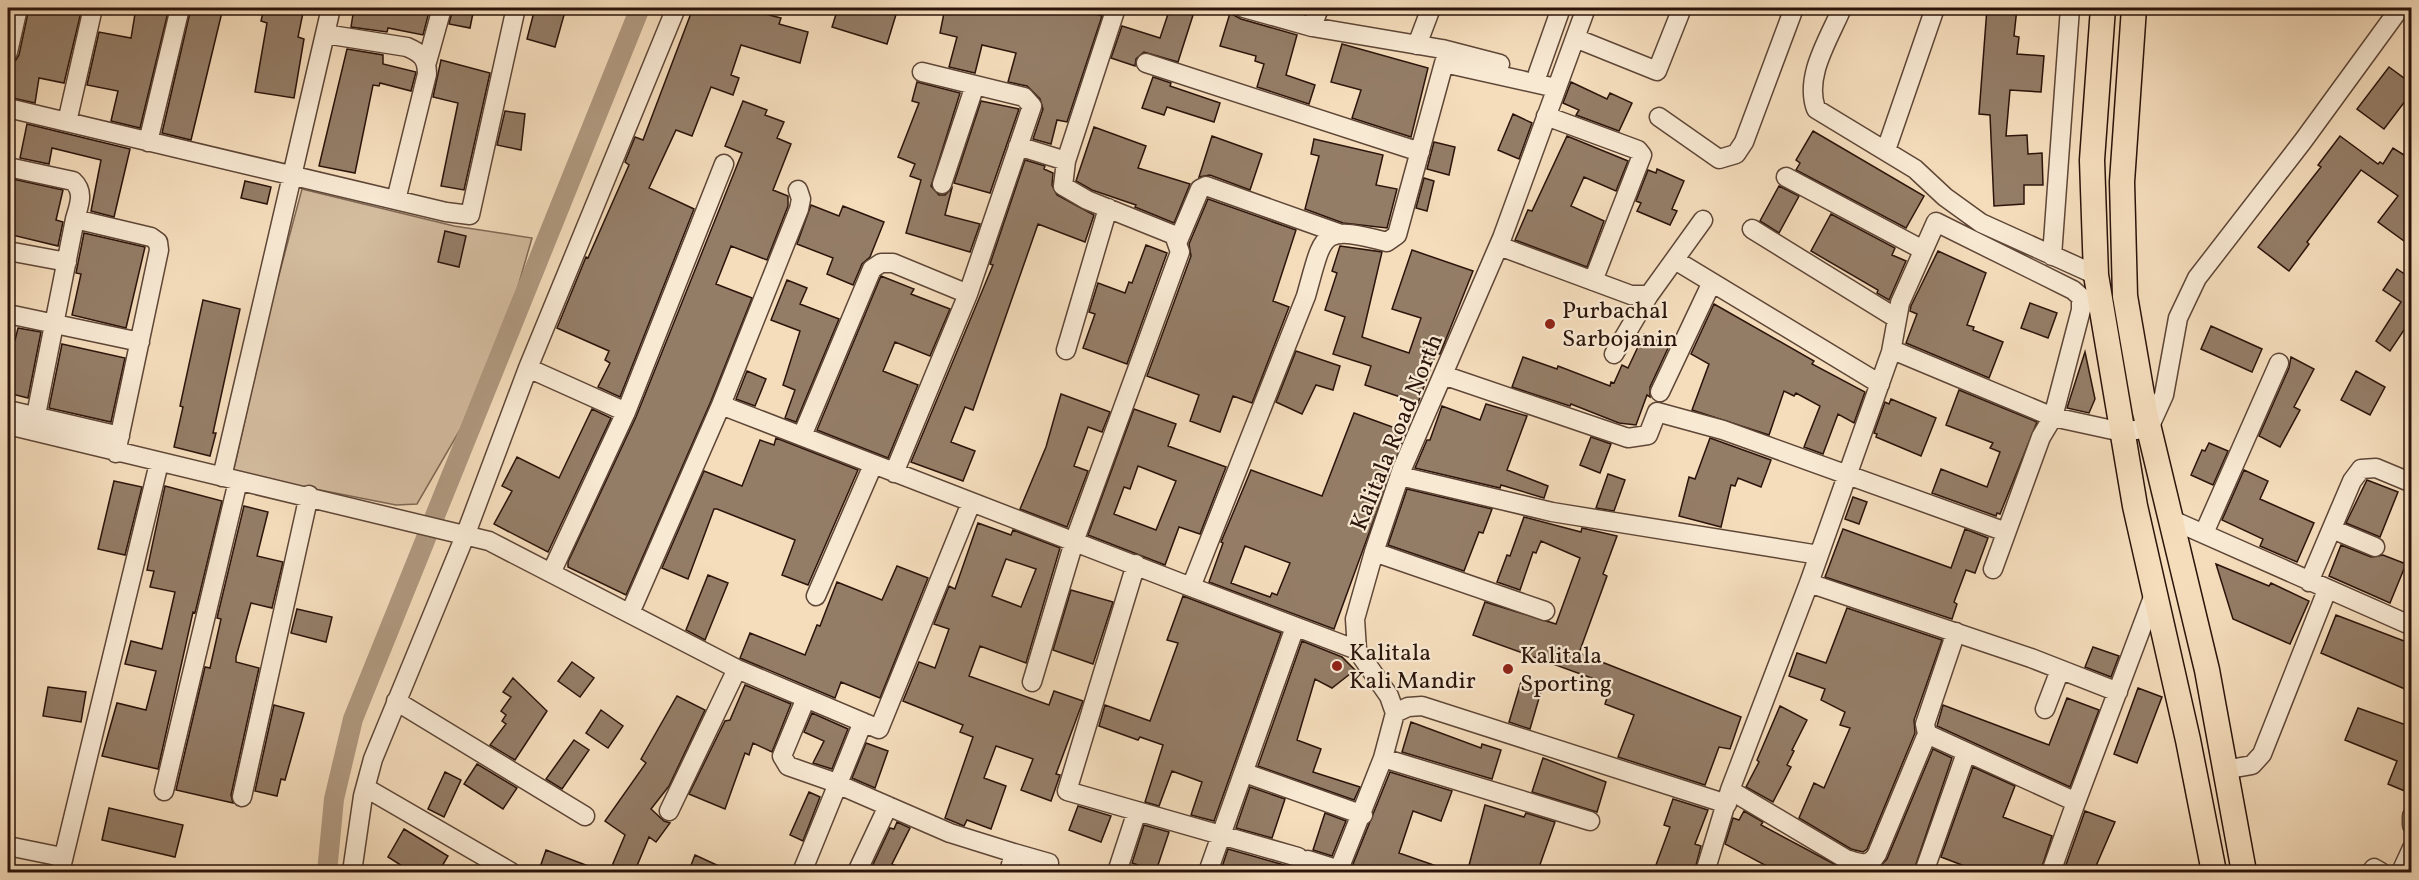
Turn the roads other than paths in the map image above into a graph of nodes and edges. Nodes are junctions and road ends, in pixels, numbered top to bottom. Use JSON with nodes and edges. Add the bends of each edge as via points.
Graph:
{"nodes":[{"id":1,"x":18,"y":8,"type":"edge"},
{"id":2,"x":93,"y":8,"type":"edge"},
{"id":3,"x":180,"y":8,"type":"edge"},
{"id":4,"x":331,"y":8,"type":"edge"},
{"id":5,"x":442,"y":8,"type":"edge"},
{"id":6,"x":676,"y":8,"type":"edge"},
{"id":7,"x":1116,"y":8,"type":"edge"},
{"id":8,"x":1244,"y":8,"type":"edge"},
{"id":9,"x":1319,"y":8,"type":"edge"},
{"id":10,"x":1431,"y":8,"type":"edge"},
{"id":11,"x":1561,"y":8,"type":"edge"},
{"id":12,"x":1586,"y":8,"type":"edge"},
{"id":13,"x":1682,"y":8,"type":"edge"},
{"id":14,"x":1794,"y":8,"type":"edge"},
{"id":15,"x":1842,"y":8,"type":"edge"},
{"id":16,"x":1935,"y":8,"type":"edge"},
{"id":17,"x":2070,"y":8,"type":"edge"},
{"id":18,"x":2103,"y":8,"type":"edge"},
{"id":19,"x":2134,"y":8,"type":"edge"},
{"id":20,"x":2400,"y":8,"type":"edge"},
{"id":21,"x":515,"y":12,"type":"dead end"},
{"id":22,"x":1312,"y":27,"type":"junction"},
{"id":23,"x":325,"y":34,"type":"junction"},
{"id":24,"x":1575,"y":38,"type":"junction"},
{"id":25,"x":1417,"y":45,"type":"junction"},
{"id":26,"x":8,"y":52,"type":"edge"},
{"id":27,"x":427,"y":62,"type":"junction"},
{"id":28,"x":1146,"y":63,"type":"dead end"},
{"id":29,"x":922,"y":72,"type":"dead end"},
{"id":30,"x":1538,"y":73,"type":"junction"},
{"id":31,"x":1558,"y":83,"type":"junction"},
{"id":32,"x":975,"y":85,"type":"junction"},
{"id":33,"x":8,"y":108,"type":"edge"},
{"id":34,"x":1546,"y":116,"type":"junction"},
{"id":35,"x":1659,"y":117,"type":"dead end"},
{"id":36,"x":67,"y":122,"type":"junction"},
{"id":37,"x":148,"y":142,"type":"junction"},
{"id":38,"x":1018,"y":146,"type":"junction"},
{"id":39,"x":1886,"y":150,"type":"junction"},
{"id":40,"x":1419,"y":152,"type":"junction"},
{"id":41,"x":1066,"y":161,"type":"junction"},
{"id":42,"x":724,"y":164,"type":"dead end"},
{"id":43,"x":8,"y":167,"type":"edge"},
{"id":44,"x":291,"y":175,"type":"junction"},
{"id":45,"x":1786,"y":177,"type":"dead end"},
{"id":46,"x":942,"y":184,"type":"dead end"},
{"id":47,"x":798,"y":190,"type":"dead end"},
{"id":48,"x":396,"y":200,"type":"junction"},
{"id":49,"x":1108,"y":208,"type":"junction"},
{"id":50,"x":75,"y":219,"type":"junction"},
{"id":51,"x":1703,"y":220,"type":"dead end"},
{"id":52,"x":1752,"y":229,"type":"dead end"},
{"id":53,"x":1338,"y":233,"type":"junction"},
{"id":54,"x":1178,"y":241,"type":"junction"},
{"id":55,"x":1499,"y":246,"type":"junction"},
{"id":56,"x":8,"y":250,"type":"edge"},
{"id":57,"x":1923,"y":250,"type":"junction"},
{"id":58,"x":2052,"y":256,"type":"junction"},
{"id":59,"x":1675,"y":260,"type":"junction"},
{"id":60,"x":67,"y":262,"type":"junction"},
{"id":61,"x":2096,"y":275,"type":"junction"},
{"id":62,"x":1593,"y":281,"type":"junction"},
{"id":63,"x":1712,"y":284,"type":"junction"},
{"id":64,"x":968,"y":294,"type":"junction"},
{"id":65,"x":1649,"y":295,"type":"junction"},
{"id":66,"x":8,"y":314,"type":"edge"},
{"id":67,"x":1896,"y":318,"type":"junction"},
{"id":68,"x":55,"y":324,"type":"junction"},
{"id":69,"x":140,"y":342,"type":"junction"},
{"id":70,"x":1066,"y":350,"type":"dead end"},
{"id":71,"x":1891,"y":352,"type":"junction"},
{"id":72,"x":1614,"y":354,"type":"dead end"},
{"id":73,"x":2279,"y":363,"type":"dead end"},
{"id":74,"x":528,"y":368,"type":"junction"},
{"id":75,"x":1443,"y":375,"type":"junction"},
{"id":76,"x":1880,"y":384,"type":"junction"},
{"id":77,"x":1660,"y":392,"type":"dead end"},
{"id":78,"x":721,"y":405,"type":"junction"},
{"id":79,"x":8,"y":410,"type":"edge"},
{"id":80,"x":626,"y":412,"type":"junction"},
{"id":81,"x":2054,"y":417,"type":"junction"},
{"id":82,"x":8,"y":424,"type":"edge"},
{"id":83,"x":34,"y":424,"type":"junction"},
{"id":84,"x":2149,"y":428,"type":"junction"},
{"id":85,"x":2122,"y":432,"type":"junction"},
{"id":86,"x":802,"y":436,"type":"junction"},
{"id":87,"x":118,"y":445,"type":"junction"},
{"id":88,"x":159,"y":463,"type":"junction"},
{"id":89,"x":873,"y":465,"type":"junction"},
{"id":90,"x":894,"y":473,"type":"junction"},
{"id":91,"x":1847,"y":475,"type":"junction"},
{"id":92,"x":1400,"y":476,"type":"junction"},
{"id":93,"x":230,"y":479,"type":"junction"},
{"id":94,"x":2412,"y":483,"type":"edge"},
{"id":95,"x":309,"y":495,"type":"junction"},
{"id":96,"x":971,"y":503,"type":"junction"},
{"id":97,"x":2170,"y":519,"type":"junction"},
{"id":98,"x":2332,"y":529,"type":"junction"},
{"id":99,"x":2006,"y":532,"type":"junction"},
{"id":100,"x":2204,"y":534,"type":"junction"},
{"id":101,"x":465,"y":536,"type":"junction"},
{"id":102,"x":1074,"y":542,"type":"junction"},
{"id":103,"x":2375,"y":547,"type":"dead end"},
{"id":104,"x":1374,"y":552,"type":"junction"},
{"id":105,"x":1819,"y":555,"type":"junction"},
{"id":106,"x":1136,"y":564,"type":"junction"},
{"id":107,"x":1993,"y":568,"type":"dead end"},
{"id":108,"x":552,"y":571,"type":"junction"},
{"id":109,"x":2308,"y":582,"type":"junction"},
{"id":110,"x":1809,"y":583,"type":"junction"},
{"id":111,"x":1191,"y":587,"type":"junction"},
{"id":112,"x":2327,"y":590,"type":"junction"},
{"id":113,"x":2155,"y":592,"type":"junction"},
{"id":114,"x":816,"y":596,"type":"dead end"},
{"id":115,"x":1545,"y":611,"type":"dead end"},
{"id":116,"x":630,"y":613,"type":"junction"},
{"id":117,"x":2412,"y":626,"type":"edge"},
{"id":118,"x":1295,"y":627,"type":"junction"},
{"id":119,"x":1956,"y":633,"type":"junction"},
{"id":120,"x":1356,"y":650,"type":"junction"},
{"id":121,"x":737,"y":669,"type":"junction"},
{"id":122,"x":2060,"y":670,"type":"junction"},
{"id":123,"x":1032,"y":682,"type":"dead end"},
{"id":124,"x":2118,"y":692,"type":"junction"},
{"id":125,"x":806,"y":698,"type":"junction"},
{"id":126,"x":396,"y":701,"type":"junction"},
{"id":127,"x":2045,"y":709,"type":"dead end"},
{"id":128,"x":1395,"y":713,"type":"junction"},
{"id":129,"x":863,"y":722,"type":"junction"},
{"id":130,"x":1927,"y":734,"type":"junction"},
{"id":131,"x":1966,"y":753,"type":"junction"},
{"id":132,"x":1383,"y":758,"type":"junction"},
{"id":133,"x":2224,"y":770,"type":"junction"},
{"id":134,"x":1245,"y":773,"type":"junction"},
{"id":135,"x":837,"y":784,"type":"junction"},
{"id":136,"x":366,"y":788,"type":"junction"},
{"id":137,"x":164,"y":791,"type":"dead end"},
{"id":138,"x":242,"y":797,"type":"dead end"},
{"id":139,"x":1728,"y":797,"type":"junction"},
{"id":140,"x":2076,"y":802,"type":"junction"},
{"id":141,"x":888,"y":806,"type":"junction"},
{"id":142,"x":669,"y":811,"type":"dead end"},
{"id":143,"x":1137,"y":812,"type":"junction"},
{"id":144,"x":1363,"y":815,"type":"junction"},
{"id":145,"x":585,"y":816,"type":"dead end"},
{"id":146,"x":2412,"y":816,"type":"edge"},
{"id":147,"x":1590,"y":821,"type":"dead end"},
{"id":148,"x":2412,"y":825,"type":"edge"},
{"id":149,"x":1221,"y":836,"type":"junction"},
{"id":150,"x":8,"y":846,"type":"edge"},
{"id":151,"x":2412,"y":848,"type":"edge"},
{"id":152,"x":1014,"y":853,"type":"junction"},
{"id":153,"x":1048,"y":863,"type":"dead end"},
{"id":154,"x":61,"y":865,"type":"edge"},
{"id":155,"x":1341,"y":872,"type":"edge"},
{"id":156,"x":352,"y":873,"type":"edge"},
{"id":157,"x":511,"y":873,"type":"edge"},
{"id":158,"x":802,"y":873,"type":"edge"},
{"id":159,"x":857,"y":873,"type":"edge"},
{"id":160,"x":1009,"y":873,"type":"edge"},
{"id":161,"x":1117,"y":873,"type":"edge"},
{"id":162,"x":1208,"y":873,"type":"edge"},
{"id":163,"x":1706,"y":873,"type":"edge"},
{"id":164,"x":1924,"y":873,"type":"edge"},
{"id":165,"x":2051,"y":873,"type":"edge"},
{"id":166,"x":2214,"y":873,"type":"edge"},
{"id":167,"x":2244,"y":873,"type":"edge"},
{"id":168,"x":2372,"y":873,"type":"edge"},
{"id":169,"x":2381,"y":873,"type":"edge"},
{"id":170,"x":2401,"y":873,"type":"edge"}],
"edges":[{"from":1,"to":26,"type":"street"},
{"from":2,"to":36,"type":"street"},
{"from":3,"to":37,"type":"street"},
{"from":4,"to":23,"type":"street"},
{"from":5,"to":27,"type":"street"},
{"from":6,"to":74,"type":"street"},
{"from":7,"to":41,"type":"street"},
{"from":8,"to":22,"type":"street"},
{"from":9,"to":22,"type":"street"},
{"from":10,"to":25,"type":"street"},
{"from":11,"to":30,"type":"street"},
{"from":12,"to":24,"type":"street","name":"Kalitala Road North"},
{"from":13,"to":24,"type":"street","via":[[1657,72]]},
{"from":14,"to":35,"type":"street","via":[[1744,142],[1736,154],[1719,159]]},
{"from":15,"to":39,"type":"street","via":[[1810,94],[1816,109]]},
{"from":16,"to":39,"type":"street"},
{"from":17,"to":58,"type":"street"},
{"from":18,"to":61,"type":"main road","via":[[2092,160]]},
{"from":19,"to":84,"type":"main road","via":[[2121,222],[2125,296]]},
{"from":20,"to":84,"type":"street","via":[[2197,278],[2178,318],[2164,395]]},
{"from":21,"to":48,"type":"street","via":[[471,215]]},
{"from":22,"to":25,"type":"street"},
{"from":23,"to":27,"type":"street","via":[[407,47],[419,52]]},
{"from":23,"to":44,"type":"street"},
{"from":24,"to":31,"type":"street","name":"Kalitala Road North"},
{"from":25,"to":30,"type":"street"},
{"from":27,"to":48,"type":"street","via":[[428,74]]},
{"from":28,"to":40,"type":"street"},
{"from":29,"to":32,"type":"street"},
{"from":30,"to":31,"type":"street"},
{"from":31,"to":34,"type":"street","name":"Kalitala Road North"},
{"from":31,"to":40,"type":"street","via":[[1444,63]]},
{"from":32,"to":38,"type":"street","via":[[1024,97],[1032,106]]},
{"from":32,"to":46,"type":"street"},
{"from":33,"to":36,"type":"street"},
{"from":34,"to":55,"type":"street","name":"Kalitala Road North"},
{"from":34,"to":62,"type":"street","via":[[1638,150],[1642,155]]},
{"from":36,"to":37,"type":"street"},
{"from":37,"to":44,"type":"street"},
{"from":38,"to":41,"type":"street"},
{"from":38,"to":64,"type":"street"},
{"from":39,"to":58,"type":"street","via":[[1981,223]]},
{"from":40,"to":53,"type":"street","via":[[1397,235],[1387,242]]},
{"from":41,"to":49,"type":"street","via":[[1063,186]]},
{"from":42,"to":80,"type":"street"},
{"from":43,"to":50,"type":"street","via":[[73,181],[81,196]]},
{"from":44,"to":48,"type":"street"},
{"from":44,"to":93,"type":"street"},
{"from":45,"to":57,"type":"street"},
{"from":47,"to":78,"type":"street","via":[[799,209]]},
{"from":49,"to":54,"type":"street","via":[[1174,235]]},
{"from":49,"to":70,"type":"street"},
{"from":50,"to":60,"type":"street"},
{"from":50,"to":69,"type":"street","via":[[158,242]]},
{"from":51,"to":59,"type":"street"},
{"from":52,"to":67,"type":"street"},
{"from":53,"to":54,"type":"street","via":[[1206,186],[1200,189]]},
{"from":53,"to":111,"type":"street","via":[[1326,239],[1319,250],[1306,296]]},
{"from":54,"to":102,"type":"street","via":[[1177,261]]},
{"from":55,"to":62,"type":"street"},
{"from":55,"to":75,"type":"street","name":"Kalitala Road North"},
{"from":56,"to":60,"type":"street"},
{"from":57,"to":67,"type":"street"},
{"from":57,"to":81,"type":"street","via":[[1936,222],[2081,297],[2082,309]]},
{"from":58,"to":61,"type":"street"},
{"from":59,"to":63,"type":"street"},
{"from":59,"to":65,"type":"street"},
{"from":60,"to":68,"type":"street"},
{"from":61,"to":85,"type":"main road"},
{"from":62,"to":65,"type":"street","via":[[1631,295]]},
{"from":63,"to":76,"type":"street"},
{"from":63,"to":77,"type":"street"},
{"from":64,"to":86,"type":"street","via":[[893,263],[881,263],[872,269]]},
{"from":64,"to":90,"type":"street"},
{"from":65,"to":72,"type":"street"},
{"from":66,"to":68,"type":"street"},
{"from":67,"to":71,"type":"street"},
{"from":68,"to":69,"type":"street"},
{"from":68,"to":83,"type":"street"},
{"from":69,"to":87,"type":"street"},
{"from":71,"to":76,"type":"street"},
{"from":71,"to":81,"type":"street","via":[[1900,352]]},
{"from":73,"to":100,"type":"street"},
{"from":74,"to":80,"type":"street"},
{"from":74,"to":101,"type":"street"},
{"from":75,"to":91,"type":"street","via":[[1628,438],[1648,435],[1658,412],[1723,430]]},
{"from":75,"to":92,"type":"street","name":"Kalitala Road North"},
{"from":76,"to":91,"type":"street"},
{"from":78,"to":86,"type":"street"},
{"from":78,"to":116,"type":"street"},
{"from":79,"to":83,"type":"street"},
{"from":80,"to":108,"type":"street"},
{"from":81,"to":85,"type":"street"},
{"from":81,"to":99,"type":"street","via":[[2041,437]]},
{"from":82,"to":83,"type":"street"},
{"from":83,"to":87,"type":"street"},
{"from":84,"to":85,"type":"street"},
{"from":84,"to":97,"type":"main road"},
{"from":85,"to":113,"type":"main road"},
{"from":86,"to":89,"type":"street"},
{"from":87,"to":88,"type":"street"},
{"from":88,"to":93,"type":"street"},
{"from":88,"to":154,"type":"street"},
{"from":89,"to":90,"type":"street"},
{"from":89,"to":114,"type":"street"},
{"from":90,"to":96,"type":"street"},
{"from":91,"to":99,"type":"street"},
{"from":91,"to":105,"type":"street"},
{"from":92,"to":104,"type":"street","name":"Kalitala Road North"},
{"from":92,"to":105,"type":"street","via":[[1542,510]]},
{"from":93,"to":95,"type":"street"},
{"from":93,"to":137,"type":"street"},
{"from":94,"to":98,"type":"street","via":[[2376,468],[2361,469]]},
{"from":95,"to":101,"type":"street"},
{"from":95,"to":138,"type":"street"},
{"from":96,"to":102,"type":"street"},
{"from":96,"to":129,"type":"street","via":[[879,729]]},
{"from":97,"to":100,"type":"street"},
{"from":97,"to":133,"type":"main road","via":[[2208,670]]},
{"from":98,"to":103,"type":"street"},
{"from":98,"to":109,"type":"street"},
{"from":99,"to":107,"type":"street"},
{"from":100,"to":109,"type":"street"},
{"from":101,"to":108,"type":"street","via":[[489,541]]},
{"from":101,"to":126,"type":"street"},
{"from":102,"to":106,"type":"street"},
{"from":102,"to":123,"type":"street"},
{"from":104,"to":115,"type":"street"},
{"from":104,"to":120,"type":"street","name":"Kalitala Road North","via":[[1355,619]]},
{"from":105,"to":110,"type":"street"},
{"from":106,"to":111,"type":"street"},
{"from":106,"to":143,"type":"street","via":[[1067,791]]},
{"from":108,"to":116,"type":"street"},
{"from":109,"to":112,"type":"street"},
{"from":110,"to":119,"type":"street"},
{"from":110,"to":139,"type":"street"},
{"from":111,"to":118,"type":"street"},
{"from":112,"to":117,"type":"street"},
{"from":112,"to":133,"type":"street","via":[[2262,754],[2252,765]]},
{"from":113,"to":124,"type":"street"},
{"from":113,"to":166,"type":"main road"},
{"from":116,"to":121,"type":"street"},
{"from":118,"to":120,"type":"street"},
{"from":118,"to":134,"type":"street"},
{"from":119,"to":122,"type":"street"},
{"from":119,"to":130,"type":"street","via":[[1926,724]]},
{"from":120,"to":128,"type":"street","via":[[1389,696]]},
{"from":121,"to":125,"type":"street"},
{"from":121,"to":142,"type":"street"},
{"from":122,"to":124,"type":"street"},
{"from":122,"to":127,"type":"street"},
{"from":124,"to":140,"type":"street"},
{"from":125,"to":129,"type":"street"},
{"from":125,"to":135,"type":"street","via":[[783,761]]},
{"from":126,"to":136,"type":"street"},
{"from":126,"to":145,"type":"street"},
{"from":128,"to":132,"type":"street"},
{"from":128,"to":139,"type":"street","via":[[1422,706]]},
{"from":129,"to":135,"type":"street"},
{"from":130,"to":131,"type":"street"},
{"from":130,"to":139,"type":"street","via":[[1877,854],[1867,864],[1846,859]]},
{"from":131,"to":140,"type":"street"},
{"from":131,"to":164,"type":"street"},
{"from":132,"to":144,"type":"street"},
{"from":132,"to":147,"type":"street"},
{"from":133,"to":167,"type":"main road"},
{"from":134,"to":144,"type":"street"},
{"from":134,"to":149,"type":"street"},
{"from":135,"to":141,"type":"street"},
{"from":135,"to":158,"type":"street"},
{"from":136,"to":156,"type":"street"},
{"from":136,"to":157,"type":"street"},
{"from":139,"to":163,"type":"street"},
{"from":140,"to":165,"type":"street"},
{"from":141,"to":152,"type":"street","via":[[950,833]]},
{"from":141,"to":159,"type":"street"},
{"from":143,"to":149,"type":"street"},
{"from":143,"to":161,"type":"street"},
{"from":144,"to":155,"type":"street"},
{"from":146,"to":148,"type":"street"},
{"from":149,"to":155,"type":"street"},
{"from":149,"to":162,"type":"street"},
{"from":150,"to":154,"type":"street"},
{"from":151,"to":170,"type":"street"},
{"from":152,"to":153,"type":"street"},
{"from":152,"to":160,"type":"street"},
{"from":168,"to":169,"type":"street","via":[[2374,868]]}]}
